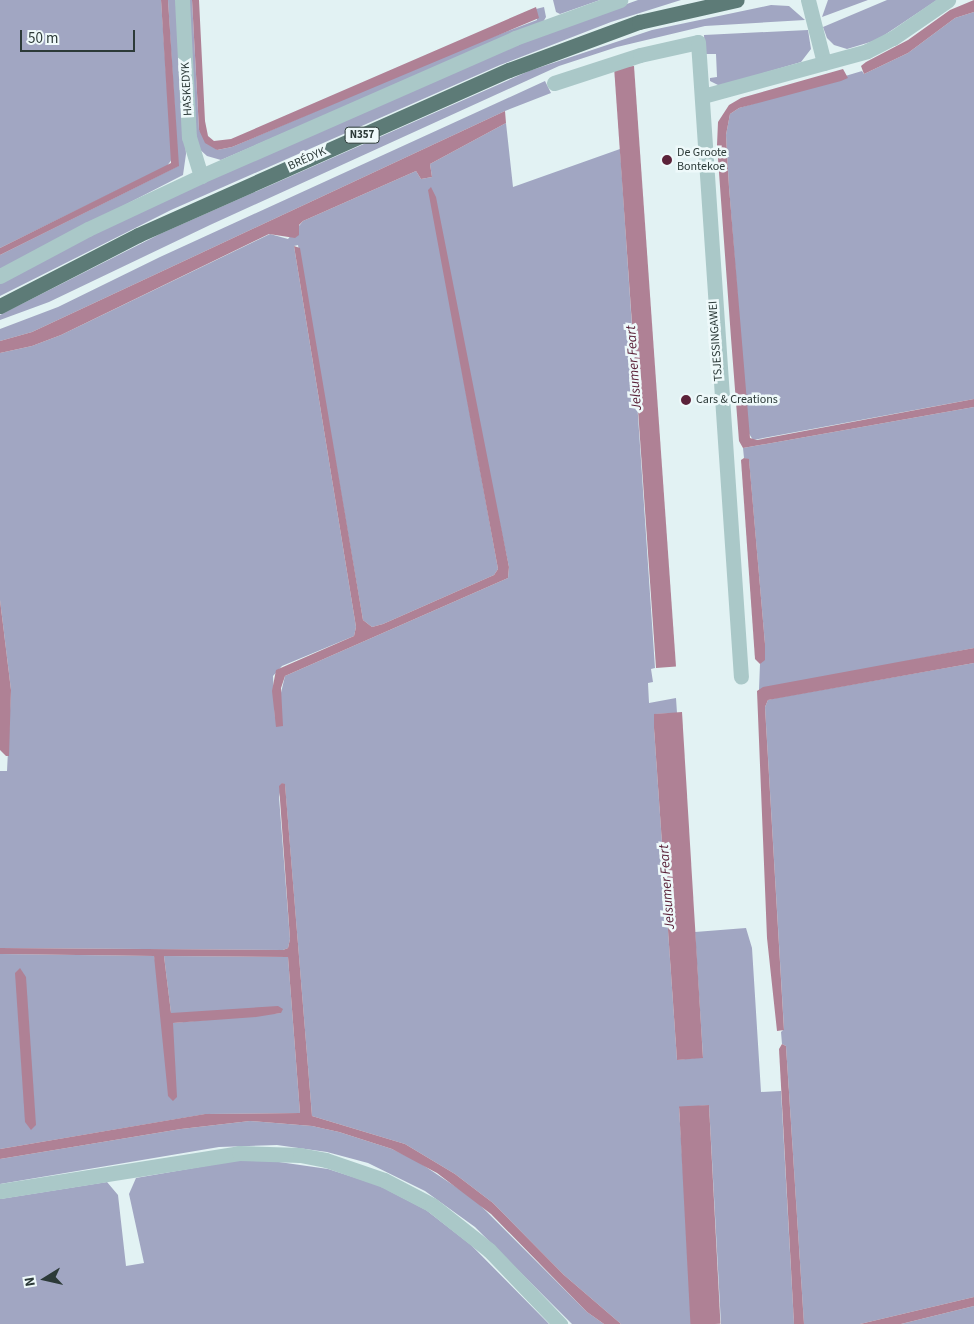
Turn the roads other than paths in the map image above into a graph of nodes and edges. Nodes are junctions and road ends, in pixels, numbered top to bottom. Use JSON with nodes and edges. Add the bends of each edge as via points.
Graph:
{"nodes":[{"id":1,"x":182,"y":0,"type":"edge"},
{"id":2,"x":620,"y":0,"type":"edge"},
{"id":3,"x":737,"y":0,"type":"edge"},
{"id":4,"x":808,"y":0,"type":"edge"},
{"id":5,"x":948,"y":0,"type":"edge"},
{"id":6,"x":824,"y":63,"type":"junction"},
{"id":7,"x":554,"y":83,"type":"dead end"},
{"id":8,"x":703,"y":96,"type":"junction"},
{"id":9,"x":201,"y":176,"type":"junction"},
{"id":10,"x":0,"y":276,"type":"edge"},
{"id":11,"x":0,"y":306,"type":"edge"},
{"id":12,"x":741,"y":677,"type":"dead end"},
{"id":13,"x":0,"y":1191,"type":"edge"},
{"id":14,"x":560,"y":1324,"type":"edge"}],
"edges":[{"from":1,"to":9,"type":"street","name":"HASKEDYK","via":[[189,137]]},
{"from":2,"to":9,"type":"street","via":[[515,38]]},
{"from":3,"to":11,"type":"main road","name":"BRÉDYK","number":"N357","via":[[639,22],[509,70],[138,235]]},
{"from":4,"to":6,"type":"street"},
{"from":5,"to":6,"type":"street","via":[[882,45]]},
{"from":6,"to":8,"type":"street"},
{"from":7,"to":8,"type":"street","name":"TSJESSINGAWEI","via":[[640,55],[698,42]]},
{"from":8,"to":12,"type":"street","name":"TSJESSINGAWEI","via":[[707,207]]},
{"from":9,"to":10,"type":"street","via":[[88,229]]},
{"from":13,"to":14,"type":"street","via":[[238,1153],[300,1155],[326,1160],[384,1180],[432,1205],[488,1250]]}]}
